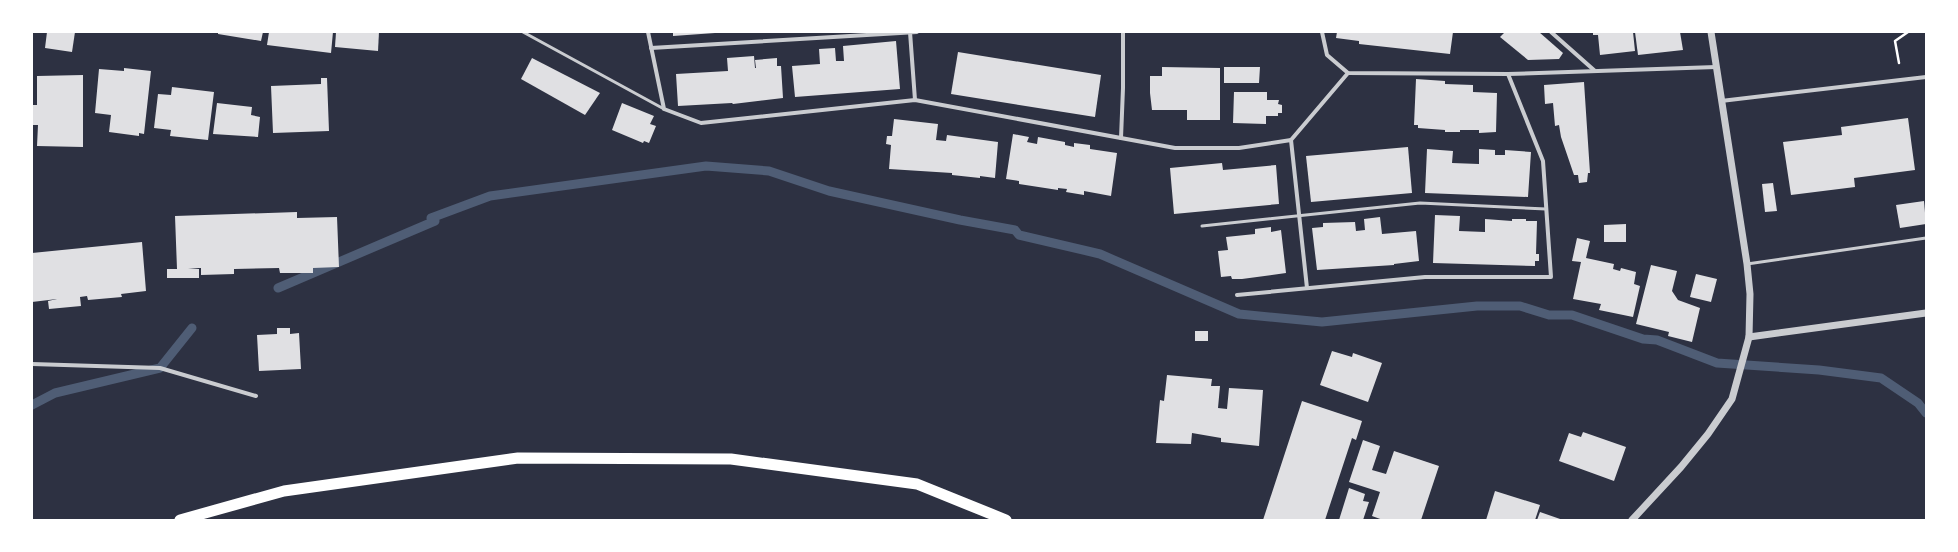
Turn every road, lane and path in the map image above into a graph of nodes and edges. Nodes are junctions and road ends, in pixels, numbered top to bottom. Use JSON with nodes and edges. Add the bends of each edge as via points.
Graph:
{"nodes":[{"id":1,"x":523,"y":32,"type":"edge"},
{"id":2,"x":648,"y":32,"type":"edge"},
{"id":3,"x":910,"y":32,"type":"edge"},
{"id":4,"x":917,"y":32,"type":"edge"},
{"id":5,"x":1123,"y":32,"type":"edge"},
{"id":6,"x":1322,"y":32,"type":"edge"},
{"id":7,"x":1551,"y":32,"type":"edge"},
{"id":8,"x":1711,"y":32,"type":"edge"},
{"id":9,"x":1908,"y":32,"type":"edge"},
{"id":10,"x":652,"y":48,"type":"junction"},
{"id":11,"x":1716,"y":67,"type":"junction"},
{"id":12,"x":1596,"y":71,"type":"junction"},
{"id":13,"x":1348,"y":73,"type":"junction"},
{"id":14,"x":1508,"y":74,"type":"junction"},
{"id":15,"x":1926,"y":77,"type":"edge"},
{"id":16,"x":1903,"y":80,"type":"junction"},
{"id":17,"x":915,"y":100,"type":"junction"},
{"id":18,"x":1721,"y":101,"type":"junction"},
{"id":19,"x":664,"y":109,"type":"junction"},
{"id":20,"x":1121,"y":138,"type":"junction"},
{"id":21,"x":1291,"y":140,"type":"junction"},
{"id":22,"x":1546,"y":209,"type":"junction"},
{"id":23,"x":1299,"y":215,"type":"junction"},
{"id":24,"x":1202,"y":226,"type":"dead end"},
{"id":25,"x":1926,"y":238,"type":"edge"},
{"id":26,"x":1747,"y":264,"type":"junction"},
{"id":27,"x":1307,"y":288,"type":"junction"},
{"id":28,"x":1237,"y":295,"type":"dead end"},
{"id":29,"x":1926,"y":313,"type":"edge"},
{"id":30,"x":1749,"y":337,"type":"junction"},
{"id":31,"x":32,"y":364,"type":"edge"},
{"id":32,"x":256,"y":396,"type":"dead end"},
{"id":33,"x":180,"y":520,"type":"edge"},
{"id":34,"x":1006,"y":520,"type":"edge"},
{"id":35,"x":1632,"y":520,"type":"edge"}],
"edges":[{"from":1,"to":19,"type":"lane"},
{"from":2,"to":10,"type":"street"},
{"from":3,"to":4,"type":"street"},
{"from":3,"to":10,"type":"street"},
{"from":3,"to":17,"type":"street"},
{"from":5,"to":20,"type":"street"},
{"from":6,"to":13,"type":"street","via":[[1327,54]]},
{"from":7,"to":12,"type":"street"},
{"from":8,"to":11,"type":"street"},
{"from":9,"to":16,"type":"path","via":[[1895,41]]},
{"from":10,"to":19,"type":"street"},
{"from":11,"to":12,"type":"street"},
{"from":11,"to":18,"type":"street"},
{"from":12,"to":14,"type":"street"},
{"from":13,"to":14,"type":"street"},
{"from":13,"to":21,"type":"street"},
{"from":14,"to":22,"type":"street","via":[[1543,161]]},
{"from":15,"to":16,"type":"street"},
{"from":16,"to":18,"type":"street"},
{"from":17,"to":19,"type":"street","via":[[701,123]]},
{"from":17,"to":20,"type":"street"},
{"from":18,"to":26,"type":"street"},
{"from":20,"to":21,"type":"street","via":[[1182,148],[1239,148]]},
{"from":21,"to":23,"type":"street"},
{"from":22,"to":23,"type":"lane","via":[[1420,203]]},
{"from":22,"to":27,"type":"street","via":[[1551,277],[1425,277]]},
{"from":23,"to":24,"type":"lane"},
{"from":23,"to":27,"type":"street"},
{"from":25,"to":26,"type":"lane"},
{"from":26,"to":30,"type":"street","via":[[1750,294]]},
{"from":27,"to":28,"type":"street"},
{"from":29,"to":30,"type":"street"},
{"from":30,"to":35,"type":"street","via":[[1732,399],[1704,440]]},
{"from":31,"to":32,"type":"street","via":[[160,368]]},
{"from":33,"to":34,"type":"highway","via":[[284,491],[518,458],[731,459],[917,484]]}]}
